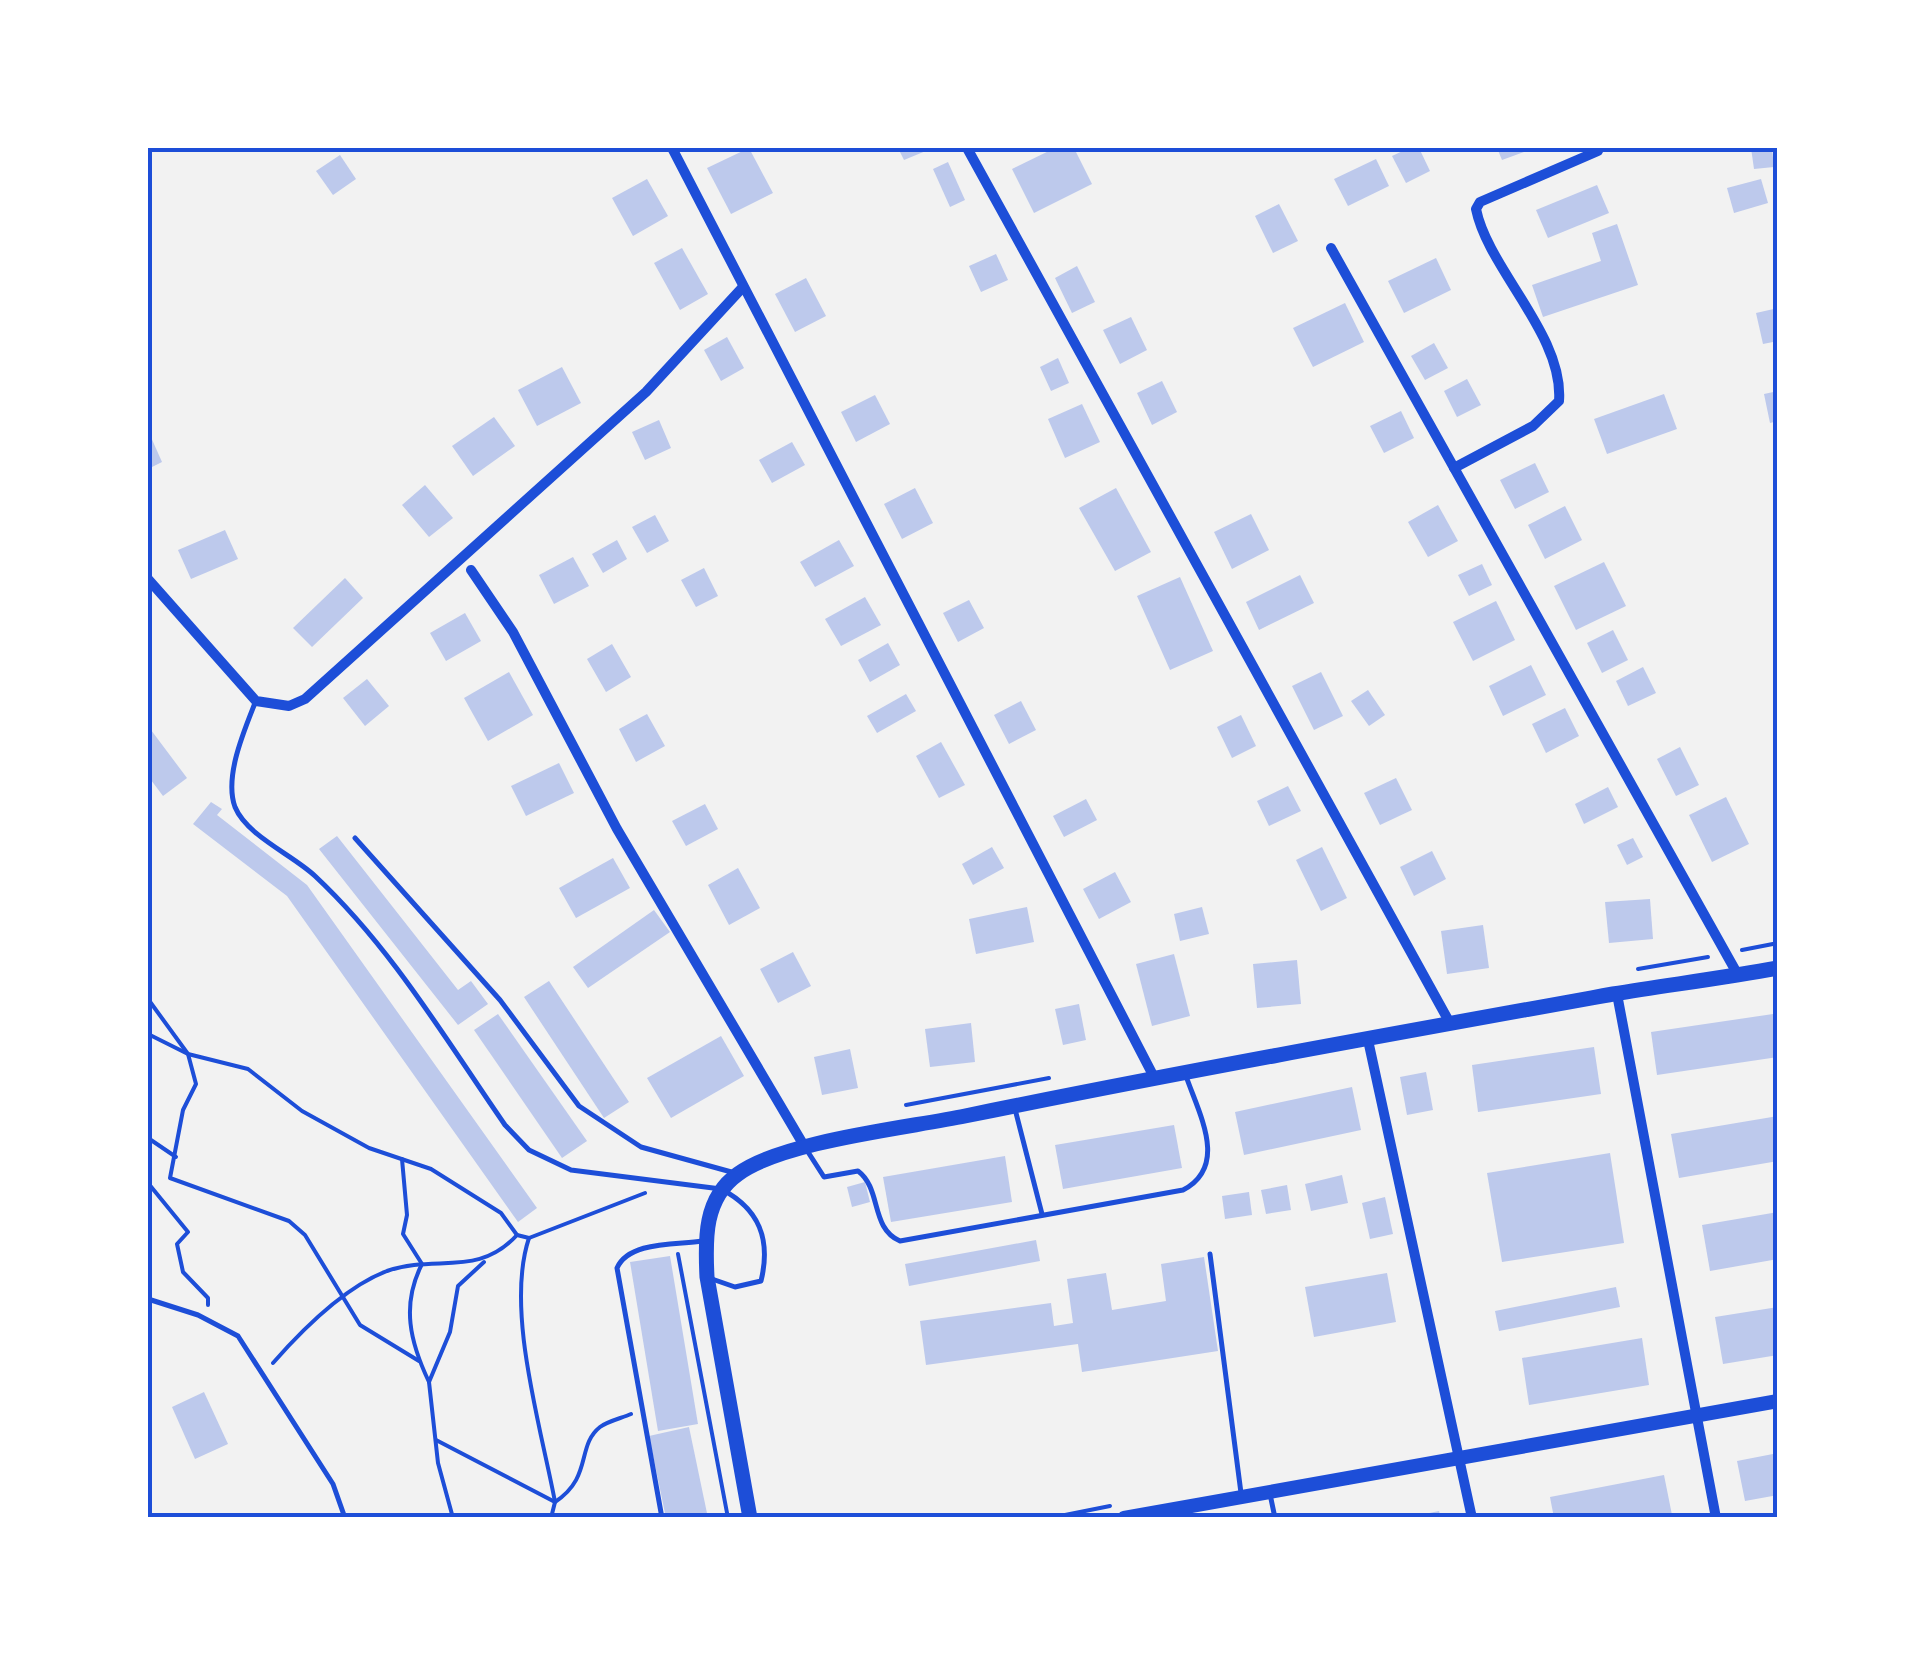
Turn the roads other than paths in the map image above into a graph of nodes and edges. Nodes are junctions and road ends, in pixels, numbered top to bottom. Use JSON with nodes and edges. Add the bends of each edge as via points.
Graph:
{"nodes":[{"id":1,"x":672,"y":148,"type":"edge"},
{"id":2,"x":967,"y":148,"type":"edge"},
{"id":3,"x":1598,"y":152,"type":"dead end"},
{"id":4,"x":1331,"y":248,"type":"dead end"},
{"id":5,"x":742,"y":288,"type":"junction"},
{"id":6,"x":1454,"y":468,"type":"junction"},
{"id":7,"x":471,"y":570,"type":"dead end"},
{"id":8,"x":148,"y":579,"type":"edge"},
{"id":9,"x":256,"y":701,"type":"junction"},
{"id":10,"x":354,"y":838,"type":"dead end"},
{"id":11,"x":1778,"y":968,"type":"edge"},
{"id":12,"x":1738,"y":975,"type":"junction"},
{"id":13,"x":1617,"y":994,"type":"junction"},
{"id":14,"x":1450,"y":1025,"type":"junction"},
{"id":15,"x":1368,"y":1040,"type":"junction"},
{"id":16,"x":1185,"y":1073,"type":"junction"},
{"id":17,"x":1155,"y":1079,"type":"junction"},
{"id":18,"x":1015,"y":1106,"type":"junction"},
{"id":19,"x":806,"y":1149,"type":"junction"},
{"id":20,"x":738,"y":1174,"type":"junction"},
{"id":21,"x":722,"y":1189,"type":"junction"},
{"id":22,"x":1042,"y":1214,"type":"junction"},
{"id":23,"x":704,"y":1240,"type":"junction"},
{"id":24,"x":1210,"y":1254,"type":"dead end"},
{"id":25,"x":706,"y":1277,"type":"junction"},
{"id":26,"x":148,"y":1298,"type":"edge"},
{"id":27,"x":1778,"y":1401,"type":"edge"},
{"id":28,"x":1695,"y":1416,"type":"junction"},
{"id":29,"x":1459,"y":1457,"type":"junction"},
{"id":30,"x":1270,"y":1492,"type":"junction"},
{"id":31,"x":1242,"y":1496,"type":"junction"},
{"id":32,"x":346,"y":1518,"type":"edge"},
{"id":33,"x":662,"y":1518,"type":"edge"},
{"id":34,"x":750,"y":1518,"type":"edge"},
{"id":35,"x":1124,"y":1518,"type":"edge"},
{"id":36,"x":1275,"y":1518,"type":"edge"},
{"id":37,"x":1472,"y":1518,"type":"edge"},
{"id":38,"x":1716,"y":1518,"type":"edge"}],
"edges":[{"from":1,"to":5,"type":"street"},
{"from":2,"to":14,"type":"street"},
{"from":3,"to":6,"type":"street","via":[[1476,209],[1536,324],[1560,384],[1559,402],[1533,426]]},
{"from":4,"to":6,"type":"street"},
{"from":5,"to":9,"type":"street","via":[[646,392],[305,699],[289,706]]},
{"from":5,"to":17,"type":"street"},
{"from":6,"to":12,"type":"street"},
{"from":7,"to":19,"type":"street","via":[[513,632],[618,829]]},
{"from":8,"to":9,"type":"street"},
{"from":9,"to":21,"type":"lane","via":[[233,780],[242,819],[314,875],[378,942],[505,1125],[529,1150],[571,1170]]},
{"from":10,"to":20,"type":"lane","via":[[500,1000],[579,1106],[641,1147]]},
{"from":11,"to":12,"type":"main road"},
{"from":12,"to":13,"type":"main road"},
{"from":13,"to":14,"type":"main road"},
{"from":13,"to":28,"type":"street"},
{"from":14,"to":15,"type":"main road"},
{"from":15,"to":16,"type":"main road"},
{"from":15,"to":29,"type":"street"},
{"from":16,"to":17,"type":"main road"},
{"from":16,"to":22,"type":"lane","via":[[1208,1140],[1207,1170],[1199,1182]]},
{"from":17,"to":18,"type":"main road"},
{"from":18,"to":19,"type":"main road"},
{"from":18,"to":22,"type":"lane"},
{"from":19,"to":20,"type":"main road"},
{"from":19,"to":22,"type":"lane","via":[[824,1177],[858,1171],[868,1179],[883,1228],[900,1241]]},
{"from":20,"to":21,"type":"main road"},
{"from":21,"to":23,"type":"main road"},
{"from":21,"to":25,"type":"lane","via":[[758,1219],[768,1252],[761,1281],[749,1286]]},
{"from":23,"to":25,"type":"main road"},
{"from":23,"to":33,"type":"lane","via":[[628,1252],[616,1268]]},
{"from":24,"to":31,"type":"lane"},
{"from":25,"to":34,"type":"main road"},
{"from":26,"to":32,"type":"lane","via":[[238,1336],[333,1484]]},
{"from":27,"to":28,"type":"street"},
{"from":28,"to":29,"type":"street"},
{"from":28,"to":38,"type":"street"},
{"from":29,"to":30,"type":"street"},
{"from":29,"to":37,"type":"street"},
{"from":30,"to":31,"type":"street"},
{"from":30,"to":36,"type":"lane"},
{"from":31,"to":35,"type":"street"}]}
